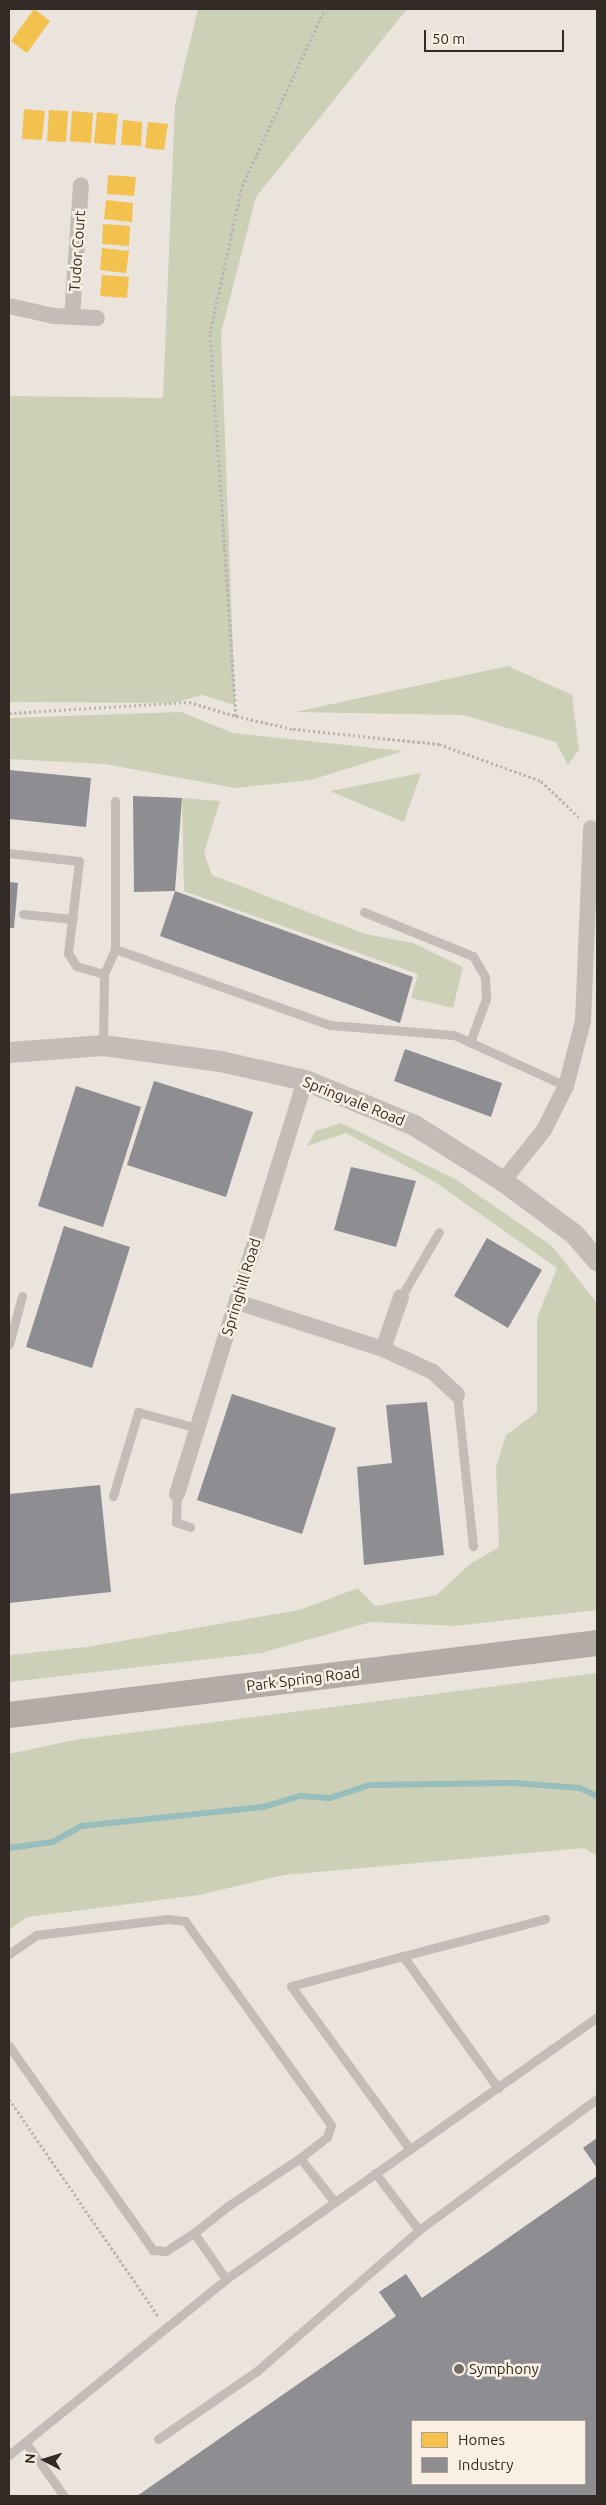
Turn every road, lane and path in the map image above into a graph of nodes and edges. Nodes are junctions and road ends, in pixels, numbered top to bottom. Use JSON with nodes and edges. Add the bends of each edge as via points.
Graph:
{"nodes":[{"id":1,"x":325,"y":9,"type":"edge"},
{"id":2,"x":82,"y":185,"type":"dead end"},
{"id":3,"x":9,"y":306,"type":"edge"},
{"id":4,"x":72,"y":316,"type":"junction"},
{"id":5,"x":96,"y":318,"type":"dead end"},
{"id":6,"x":9,"y":713,"type":"edge"},
{"id":7,"x":236,"y":716,"type":"junction"},
{"id":8,"x":115,"y":801,"type":"dead end"},
{"id":9,"x":594,"y":825,"type":"edge"},
{"id":10,"x":9,"y":853,"type":"edge"},
{"id":11,"x":364,"y":912,"type":"dead end"},
{"id":12,"x":23,"y":914,"type":"dead end"},
{"id":13,"x":73,"y":919,"type":"junction"},
{"id":14,"x":115,"y":949,"type":"junction"},
{"id":15,"x":104,"y":974,"type":"junction"},
{"id":16,"x":470,"y":1042,"type":"junction"},
{"id":17,"x":103,"y":1046,"type":"junction"},
{"id":18,"x":9,"y":1052,"type":"edge"},
{"id":19,"x":305,"y":1080,"type":"junction"},
{"id":20,"x":566,"y":1086,"type":"junction"},
{"id":21,"x":503,"y":1181,"type":"junction"},
{"id":22,"x":439,"y":1232,"type":"dead end"},
{"id":23,"x":597,"y":1260,"type":"edge"},
{"id":24,"x":22,"y":1296,"type":"dead end"},
{"id":25,"x":401,"y":1297,"type":"joint"},
{"id":26,"x":237,"y":1302,"type":"junction"},
{"id":27,"x":10,"y":1333,"type":"edge"},
{"id":28,"x":9,"y":1344,"type":"edge"},
{"id":29,"x":383,"y":1349,"type":"junction"},
{"id":30,"x":457,"y":1394,"type":"joint"},
{"id":31,"x":197,"y":1428,"type":"junction"},
{"id":32,"x":177,"y":1494,"type":"joint"},
{"id":33,"x":112,"y":1496,"type":"dead end"},
{"id":34,"x":190,"y":1527,"type":"dead end"},
{"id":35,"x":473,"y":1546,"type":"dead end"},
{"id":36,"x":597,"y":1643,"type":"edge"},
{"id":37,"x":9,"y":1715,"type":"edge"},
{"id":38,"x":545,"y":1919,"type":"dead end"},
{"id":39,"x":9,"y":1954,"type":"edge"},
{"id":40,"x":403,"y":1956,"type":"junction"},
{"id":41,"x":597,"y":2017,"type":"edge"},
{"id":42,"x":9,"y":2046,"type":"edge"},
{"id":43,"x":498,"y":2088,"type":"junction"},
{"id":44,"x":9,"y":2099,"type":"edge"},
{"id":45,"x":597,"y":2099,"type":"edge"},
{"id":46,"x":409,"y":2148,"type":"junction"},
{"id":47,"x":300,"y":2158,"type":"junction"},
{"id":48,"x":375,"y":2173,"type":"junction"},
{"id":49,"x":333,"y":2200,"type":"junction"},
{"id":50,"x":419,"y":2230,"type":"junction"},
{"id":51,"x":194,"y":2233,"type":"junction"},
{"id":52,"x":226,"y":2279,"type":"junction"},
{"id":53,"x":166,"y":2327,"type":"junction"},
{"id":54,"x":158,"y":2438,"type":"dead end"},
{"id":55,"x":26,"y":2443,"type":"junction"},
{"id":56,"x":9,"y":2455,"type":"edge"},
{"id":57,"x":64,"y":2496,"type":"edge"}],
"edges":[{"from":1,"to":7,"type":"path","via":[[242,186],[210,334]]},
{"from":2,"to":4,"type":"street","name":"Tudor Court"},
{"from":3,"to":4,"type":"street"},
{"from":4,"to":5,"type":"street"},
{"from":6,"to":7,"type":"path","via":[[190,702]]},
{"from":7,"to":9,"type":"path","via":[[293,729],[439,744],[541,781]]},
{"from":8,"to":14,"type":"lane"},
{"from":9,"to":20,"type":"street","via":[[583,1022]]},
{"from":10,"to":13,"type":"lane","via":[[79,862]]},
{"from":11,"to":16,"type":"lane","via":[[472,956],[485,977],[486,999]]},
{"from":12,"to":13,"type":"lane"},
{"from":13,"to":15,"type":"lane","via":[[68,953],[76,966]]},
{"from":14,"to":15,"type":"lane"},
{"from":14,"to":16,"type":"lane","via":[[330,1025],[454,1035]]},
{"from":15,"to":17,"type":"lane"},
{"from":16,"to":20,"type":"lane"},
{"from":17,"to":18,"type":"street","name":"Springvale Road"},
{"from":17,"to":19,"type":"street","name":"Springvale Road","via":[[220,1061]]},
{"from":19,"to":21,"type":"street","name":"Springvale Road","via":[[414,1126]]},
{"from":19,"to":26,"type":"street","name":"Springhill Road"},
{"from":20,"to":21,"type":"street","via":[[544,1130]]},
{"from":21,"to":23,"type":"street","name":"Springvale Road","via":[[574,1234]]},
{"from":22,"to":25,"type":"lane"},
{"from":24,"to":27,"type":"lane"},
{"from":25,"to":29,"type":"street"},
{"from":26,"to":29,"type":"street"},
{"from":26,"to":31,"type":"street","name":"Springhill Road"},
{"from":27,"to":28,"type":"lane"},
{"from":29,"to":30,"type":"street","via":[[433,1372]]},
{"from":30,"to":35,"type":"lane"},
{"from":31,"to":32,"type":"street","name":"Springhill Road"},
{"from":31,"to":33,"type":"lane","via":[[138,1412]]},
{"from":32,"to":34,"type":"lane","via":[[176,1522]]},
{"from":36,"to":37,"type":"main road","name":"Park Spring Road"},
{"from":38,"to":40,"type":"lane"},
{"from":39,"to":47,"type":"lane","via":[[36,1935],[167,1919],[185,1921],[331,2125],[327,2137]]},
{"from":40,"to":43,"type":"lane"},
{"from":40,"to":46,"type":"lane","via":[[291,1986]]},
{"from":41,"to":43,"type":"lane"},
{"from":42,"to":51,"type":"lane","via":[[153,2250],[166,2251]]},
{"from":43,"to":46,"type":"lane"},
{"from":44,"to":53,"type":"path"},
{"from":45,"to":50,"type":"lane"},
{"from":46,"to":48,"type":"lane"},
{"from":47,"to":49,"type":"lane"},
{"from":47,"to":51,"type":"lane"},
{"from":48,"to":49,"type":"lane"},
{"from":48,"to":50,"type":"lane"},
{"from":49,"to":52,"type":"lane"},
{"from":50,"to":54,"type":"lane","via":[[257,2371]]},
{"from":51,"to":52,"type":"lane"},
{"from":52,"to":53,"type":"lane"},
{"from":53,"to":55,"type":"lane"},
{"from":55,"to":56,"type":"lane"},
{"from":55,"to":57,"type":"lane"}]}
